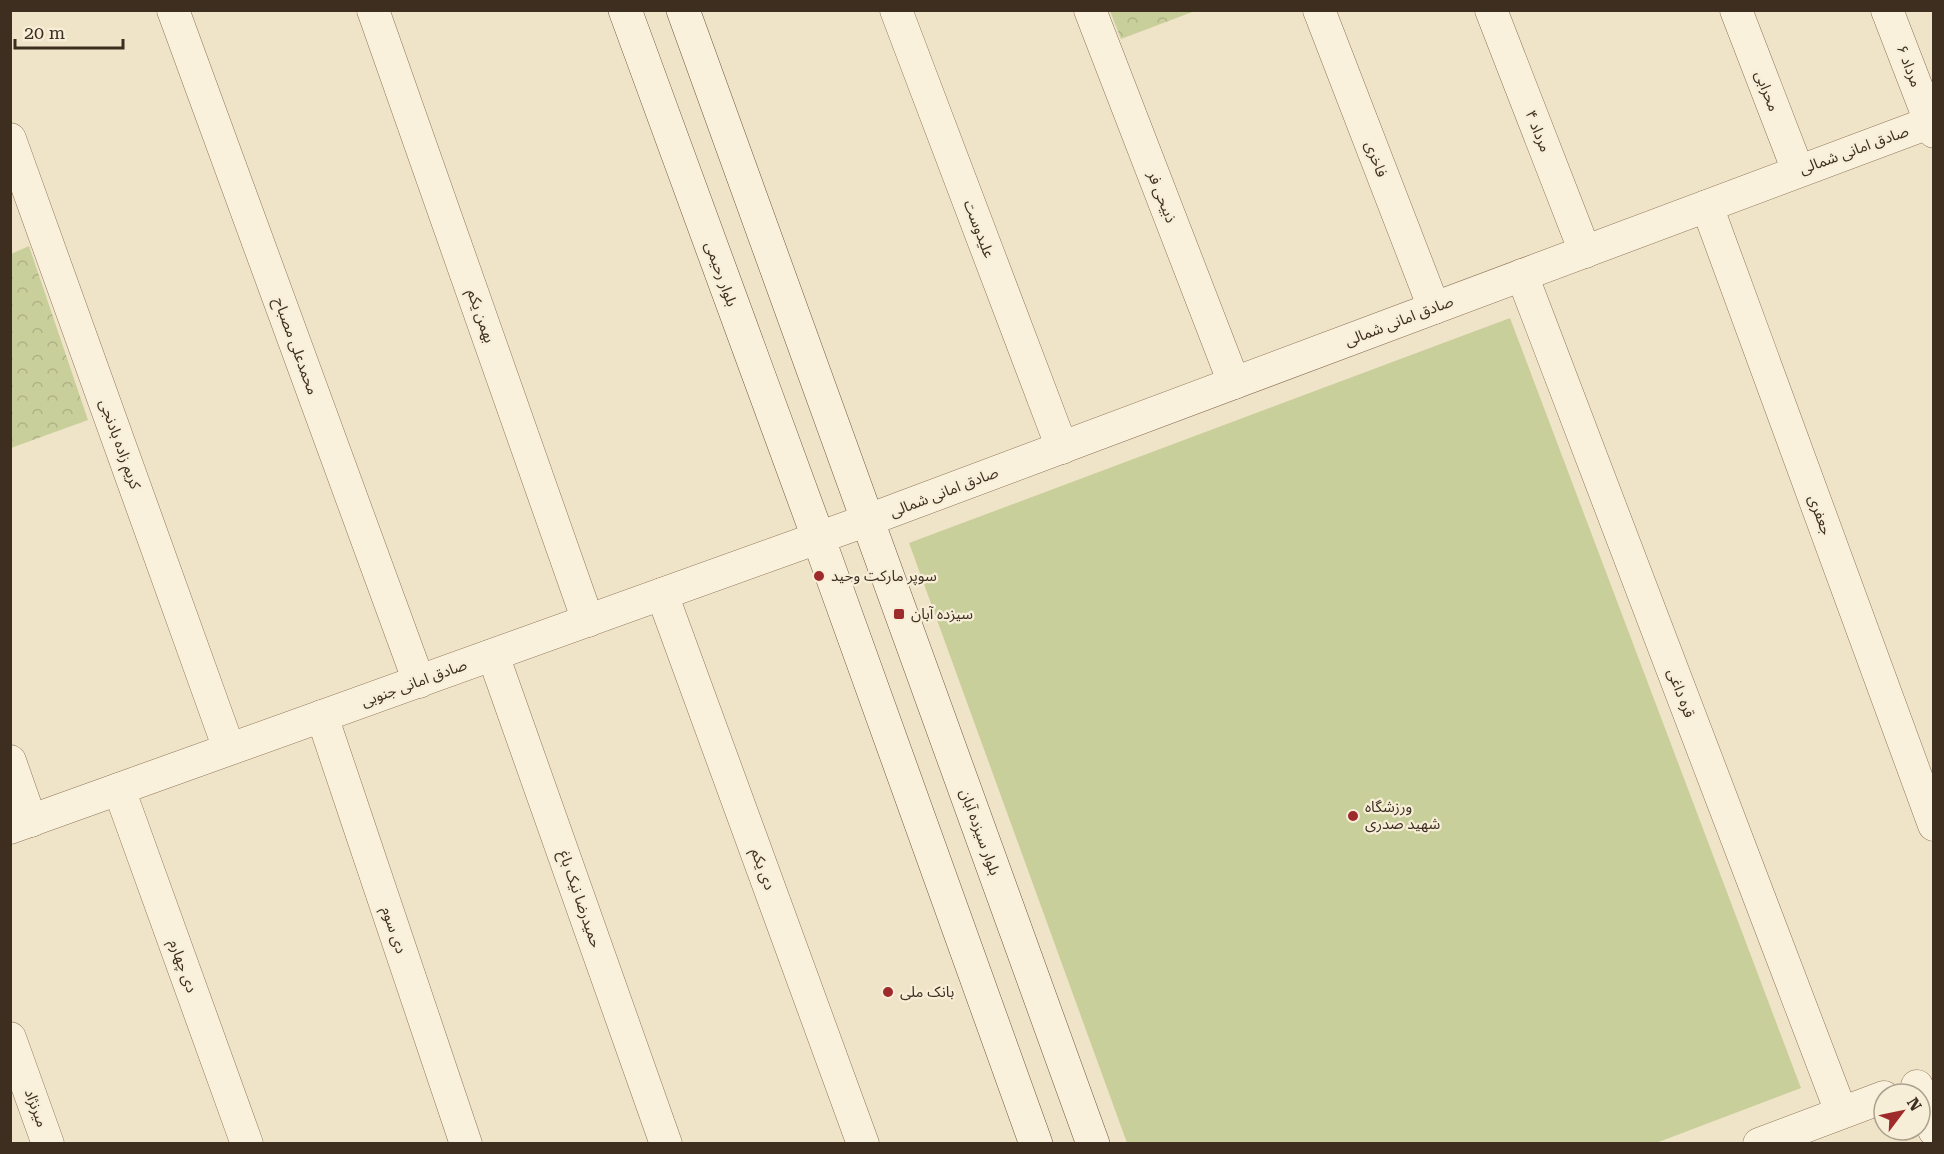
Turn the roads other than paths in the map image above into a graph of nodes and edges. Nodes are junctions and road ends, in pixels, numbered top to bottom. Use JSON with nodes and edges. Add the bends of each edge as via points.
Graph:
{"nodes":[{"id":1,"x":173,"y":10,"type":"edge"},
{"id":2,"x":373,"y":10,"type":"edge"},
{"id":3,"x":625,"y":10,"type":"edge"},
{"id":4,"x":683,"y":10,"type":"edge"},
{"id":5,"x":896,"y":10,"type":"edge"},
{"id":6,"x":1090,"y":10,"type":"edge"},
{"id":7,"x":1319,"y":10,"type":"edge"},
{"id":8,"x":1491,"y":10,"type":"edge"},
{"id":9,"x":1736,"y":10,"type":"edge"},
{"id":10,"x":1887,"y":10,"type":"edge"},
{"id":11,"x":1932,"y":125,"type":"edge"},
{"id":12,"x":10,"y":139,"type":"edge"},
{"id":13,"x":1798,"y":171,"type":"junction"},
{"id":14,"x":1707,"y":206,"type":"junction"},
{"id":15,"x":1586,"y":252,"type":"junction"},
{"id":16,"x":1522,"y":275,"type":"junction"},
{"id":17,"x":1434,"y":308,"type":"junction"},
{"id":18,"x":1234,"y":383,"type":"junction"},
{"id":19,"x":1062,"y":447,"type":"junction"},
{"id":20,"x":868,"y":520,"type":"junction"},
{"id":21,"x":818,"y":537,"type":"junction"},
{"id":22,"x":662,"y":594,"type":"junction"},
{"id":23,"x":588,"y":621,"type":"junction"},
{"id":24,"x":494,"y":655,"type":"junction"},
{"id":25,"x":419,"y":682,"type":"junction"},
{"id":26,"x":322,"y":716,"type":"junction"},
{"id":27,"x":229,"y":749,"type":"junction"},
{"id":28,"x":10,"y":761,"type":"edge"},
{"id":29,"x":119,"y":789,"type":"junction"},
{"id":30,"x":21,"y":824,"type":"edge"},
{"id":31,"x":1934,"y":825,"type":"edge"},
{"id":32,"x":10,"y":1038,"type":"edge"},
{"id":33,"x":1872,"y":1101,"type":"edge"},
{"id":34,"x":1841,"y":1112,"type":"junction"},
{"id":35,"x":48,"y":1143,"type":"edge"},
{"id":36,"x":247,"y":1143,"type":"edge"},
{"id":37,"x":466,"y":1143,"type":"edge"},
{"id":38,"x":666,"y":1143,"type":"edge"},
{"id":39,"x":863,"y":1143,"type":"edge"},
{"id":40,"x":1036,"y":1143,"type":"edge"},
{"id":41,"x":1093,"y":1143,"type":"edge"},
{"id":42,"x":1759,"y":1143,"type":"edge"}],
"edges":[{"from":1,"to":25,"type":"street","name":"محمدعلی مصباح"},
{"from":2,"to":23,"type":"street","name":"بهمن یکم"},
{"from":3,"to":21,"type":"main road","name":"بلوار رحیمی"},
{"from":4,"to":20,"type":"main road"},
{"from":5,"to":19,"type":"street","name":"علیدوست"},
{"from":6,"to":18,"type":"street","name":"ذبیحی فر"},
{"from":7,"to":17,"type":"street","name":"فاخری"},
{"from":8,"to":15,"type":"street","name":"مرداد ۴"},
{"from":9,"to":13,"type":"street","name":"محرابی"},
{"from":10,"to":11,"type":"street","name":"مرداد ۶"},
{"from":11,"to":13,"type":"street","name":"صادق امانی شمالی"},
{"from":12,"to":27,"type":"street","name":"کریم زاده بادنجی"},
{"from":13,"to":14,"type":"street","name":"صادق امانی شمالی"},
{"from":14,"to":15,"type":"street","name":"صادق امانی شمالی"},
{"from":14,"to":31,"type":"street","name":"جعفری"},
{"from":15,"to":16,"type":"street","name":"صادق امانی شمالی"},
{"from":16,"to":17,"type":"street","name":"صادق امانی شمالی"},
{"from":16,"to":34,"type":"street","name":"قره داغی"},
{"from":17,"to":18,"type":"street","name":"صادق امانی شمالی"},
{"from":18,"to":19,"type":"street","name":"صادق امانی شمالی"},
{"from":19,"to":20,"type":"street","name":"صادق امانی شمالی"},
{"from":20,"to":21,"type":"street","name":"صادق امانی شمالی"},
{"from":20,"to":41,"type":"main road","name":"بلوار سیزده آبان"},
{"from":21,"to":22,"type":"street","name":"صادق امانی جنوبی"},
{"from":21,"to":40,"type":"main road"},
{"from":22,"to":23,"type":"street","name":"صادق امانی جنوبی"},
{"from":22,"to":39,"type":"street","name":"دی یکم"},
{"from":23,"to":24,"type":"street","name":"صادق امانی جنوبی"},
{"from":24,"to":25,"type":"street","name":"صادق امانی جنوبی"},
{"from":24,"to":38,"type":"street","name":"حمیدرضا نیک باغ"},
{"from":25,"to":26,"type":"street","name":"صادق امانی جنوبی"},
{"from":26,"to":27,"type":"street","name":"صادق امانی جنوبی"},
{"from":26,"to":37,"type":"street","name":"دی سوم"},
{"from":27,"to":29,"type":"street","name":"صادق امانی جنوبی"},
{"from":28,"to":30,"type":"street"},
{"from":29,"to":30,"type":"street","name":"صادق امانی جنوبی"},
{"from":29,"to":36,"type":"street","name":"دی چهارم"},
{"from":32,"to":35,"type":"street","name":"میرنژاد"},
{"from":33,"to":34,"type":"street"},
{"from":34,"to":42,"type":"street"}]}
